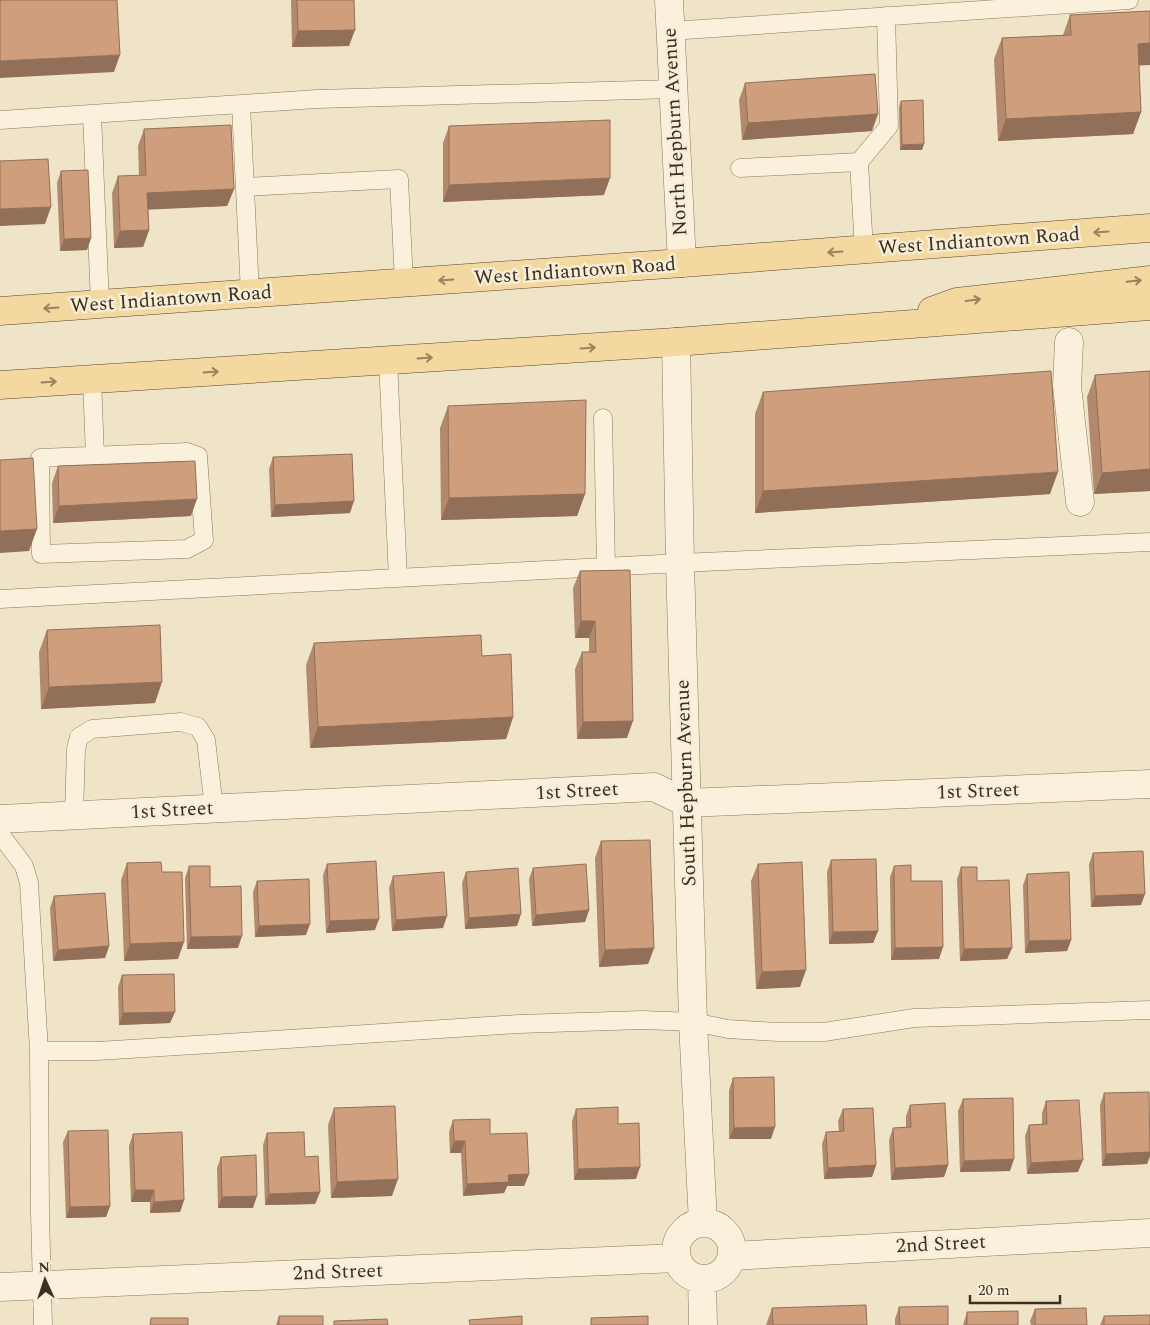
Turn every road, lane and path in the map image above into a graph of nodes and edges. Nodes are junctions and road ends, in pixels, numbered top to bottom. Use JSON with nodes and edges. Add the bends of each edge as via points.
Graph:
{"nodes":[{"id":1,"x":669,"y":0,"type":"edge"},
{"id":2,"x":1129,"y":0,"type":"edge"},
{"id":3,"x":886,"y":16,"type":"junction"},
{"id":4,"x":670,"y":31,"type":"junction"},
{"id":5,"x":673,"y":89,"type":"junction"},
{"id":6,"x":241,"y":105,"type":"junction"},
{"id":7,"x":92,"y":115,"type":"junction"},
{"id":8,"x":0,"y":120,"type":"edge"},
{"id":9,"x":859,"y":162,"type":"junction"},
{"id":10,"x":740,"y":168,"type":"dead end"},
{"id":11,"x":245,"y":187,"type":"junction"},
{"id":12,"x":1150,"y":228,"type":"edge"},
{"id":13,"x":864,"y":250,"type":"junction"},
{"id":14,"x":682,"y":263,"type":"junction"},
{"id":15,"x":1150,"y":280,"type":"edge"},
{"id":16,"x":404,"y":283,"type":"junction"},
{"id":17,"x":250,"y":293,"type":"junction"},
{"id":18,"x":100,"y":304,"type":"junction"},
{"id":19,"x":1150,"y":306,"type":"edge"},
{"id":20,"x":0,"y":311,"type":"edge"},
{"id":21,"x":893,"y":326,"type":"junction"},
{"id":22,"x":676,"y":342,"type":"junction"},
{"id":23,"x":1069,"y":342,"type":"dead end"},
{"id":24,"x":388,"y":360,"type":"junction"},
{"id":25,"x":92,"y":379,"type":"junction"},
{"id":26,"x":0,"y":385,"type":"edge"},
{"id":27,"x":603,"y":418,"type":"dead end"},
{"id":28,"x":95,"y":456,"type":"junction"},
{"id":29,"x":1080,"y":502,"type":"dead end"},
{"id":30,"x":1150,"y":542,"type":"edge"},
{"id":31,"x":680,"y":563,"type":"junction"},
{"id":32,"x":606,"y":567,"type":"junction"},
{"id":33,"x":398,"y":578,"type":"junction"},
{"id":34,"x":0,"y":599,"type":"edge"},
{"id":35,"x":1150,"y":784,"type":"edge"},
{"id":36,"x":687,"y":803,"type":"junction"},
{"id":37,"x":214,"y":808,"type":"junction"},
{"id":38,"x":74,"y":815,"type":"junction"},
{"id":39,"x":0,"y":819,"type":"edge"},
{"id":40,"x":0,"y":834,"type":"edge"},
{"id":41,"x":1150,"y":1010,"type":"edge"},
{"id":42,"x":693,"y":1022,"type":"junction"},
{"id":43,"x":39,"y":1051,"type":"junction"},
{"id":44,"x":702,"y":1223,"type":"junction"},
{"id":45,"x":1150,"y":1233,"type":"edge"},
{"id":46,"x":732,"y":1256,"type":"junction"},
{"id":47,"x":677,"y":1258,"type":"junction"},
{"id":48,"x":702,"y":1279,"type":"junction"},
{"id":49,"x":42,"y":1285,"type":"junction"},
{"id":50,"x":0,"y":1286,"type":"edge"},
{"id":51,"x":43,"y":1325,"type":"edge"},
{"id":52,"x":703,"y":1325,"type":"edge"}],
"edges":[{"from":1,"to":4,"type":"street","name":"North Hepburn Avenue"},
{"from":2,"to":3,"type":"lane"},
{"from":3,"to":4,"type":"lane"},
{"from":3,"to":9,"type":"lane","via":[[889,126]]},
{"from":4,"to":5,"type":"street","name":"North Hepburn Avenue"},
{"from":5,"to":6,"type":"lane","via":[[317,99]]},
{"from":5,"to":14,"type":"street","name":"North Hepburn Avenue"},
{"from":6,"to":7,"type":"lane"},
{"from":6,"to":11,"type":"lane"},
{"from":7,"to":8,"type":"lane"},
{"from":7,"to":18,"type":"lane"},
{"from":9,"to":10,"type":"lane"},
{"from":9,"to":13,"type":"lane"},
{"from":11,"to":16,"type":"lane","via":[[399,179]]},
{"from":11,"to":17,"type":"lane"},
{"from":12,"to":13,"type":"main road","name":"West Indiantown Road","one_way":true},
{"from":13,"to":14,"type":"main road","name":"West Indiantown Road","one_way":true},
{"from":14,"to":16,"type":"main road","name":"West Indiantown Road","one_way":true},
{"from":21,"to":15,"type":"main road","one_way":true,"via":[[957,302]]},
{"from":16,"to":17,"type":"main road","name":"West Indiantown Road"},
{"from":17,"to":18,"type":"main road","name":"West Indiantown Road"},
{"from":18,"to":20,"type":"main road","name":"West Indiantown Road","one_way":true},
{"from":19,"to":21,"type":"main road"},
{"from":21,"to":22,"type":"main road"},
{"from":24,"to":22,"type":"main road","one_way":true},
{"from":22,"to":31,"type":"street","name":"South Hepburn Avenue"},
{"from":23,"to":29,"type":"street","via":[[1067,386]]},
{"from":25,"to":24,"type":"main road","one_way":true},
{"from":24,"to":33,"type":"lane"},
{"from":26,"to":25,"type":"main road","one_way":true},
{"from":25,"to":28,"type":"lane"},
{"from":27,"to":32,"type":"lane"},
{"from":28,"to":28,"type":"lane","via":[[40,458],[41,554],[188,549],[204,540],[198,456],[187,452]]},
{"from":30,"to":31,"type":"lane"},
{"from":31,"to":32,"type":"lane"},
{"from":31,"to":36,"type":"street","name":"South Hepburn Avenue"},
{"from":32,"to":33,"type":"lane"},
{"from":33,"to":34,"type":"lane"},
{"from":35,"to":36,"type":"street","name":"1st Street"},
{"from":36,"to":37,"type":"street","name":"1st Street","via":[[654,787]]},
{"from":36,"to":42,"type":"street","name":"South Hepburn Avenue"},
{"from":37,"to":38,"type":"street","name":"1st Street"},
{"from":37,"to":38,"type":"lane","via":[[206,740],[198,727],[181,722],[92,729],[79,737]]},
{"from":38,"to":39,"type":"street","name":"1st Street"},
{"from":40,"to":43,"type":"lane","via":[[24,866],[29,883]]},
{"from":41,"to":42,"type":"lane","via":[[914,1018],[824,1032],[728,1029]]},
{"from":42,"to":43,"type":"lane","via":[[643,1020],[519,1024],[144,1048]]},
{"from":42,"to":44,"type":"street","name":"South Hepburn Avenue"},
{"from":43,"to":49,"type":"lane"},
{"from":44,"to":46,"type":"street","via":[[711,1223],[725,1232],[730,1239]]},
{"from":44,"to":47,"type":"street","via":[[687,1228],[681,1234],[677,1242]]},
{"from":45,"to":46,"type":"street","name":"2nd Street"},
{"from":46,"to":48,"type":"street","via":[[725,1270]]},
{"from":47,"to":48,"type":"street","via":[[686,1273]]},
{"from":47,"to":49,"type":"street","name":"2nd Street"},
{"from":48,"to":52,"type":"street"},
{"from":49,"to":50,"type":"street","name":"2nd Street"},
{"from":49,"to":51,"type":"lane"}]}
